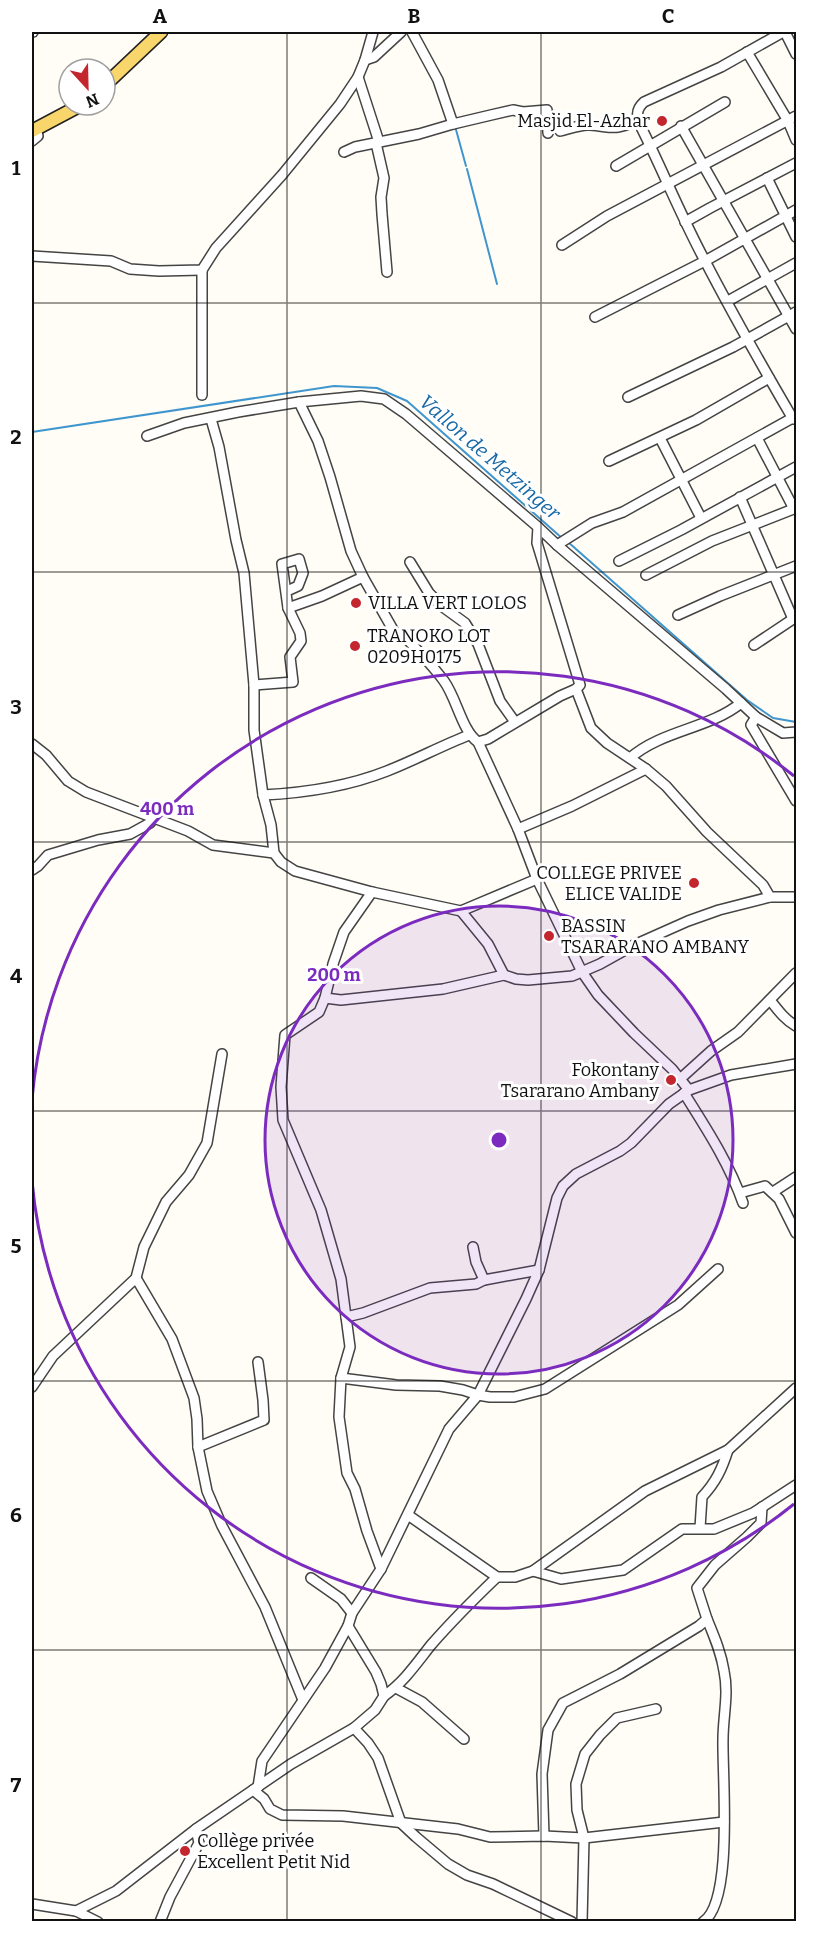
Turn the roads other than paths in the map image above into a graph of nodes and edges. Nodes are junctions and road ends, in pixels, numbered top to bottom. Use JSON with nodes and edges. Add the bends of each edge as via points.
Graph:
{"nodes":[{"id":1,"x":161,"y":32,"type":"edge"},
{"id":2,"x":373,"y":32,"type":"edge"},
{"id":3,"x":401,"y":32,"type":"edge"},
{"id":4,"x":412,"y":32,"type":"edge"},
{"id":5,"x":784,"y":32,"type":"edge"},
{"id":6,"x":747,"y":52,"type":"junction"},
{"id":7,"x":796,"y":54,"type":"edge"},
{"id":8,"x":366,"y":60,"type":"junction"},
{"id":9,"x":117,"y":74,"type":"edge"},
{"id":10,"x":358,"y":77,"type":"junction"},
{"id":11,"x":725,"y":102,"type":"dead end"},
{"id":12,"x":60,"y":117,"type":"edge"},
{"id":13,"x":792,"y":119,"type":"edge"},
{"id":14,"x":638,"y":120,"type":"junction"},
{"id":15,"x":453,"y":124,"type":"junction"},
{"id":16,"x":681,"y":126,"type":"junction"},
{"id":17,"x":560,"y":131,"type":"dead end"},
{"id":18,"x":33,"y":133,"type":"edge"},
{"id":19,"x":548,"y":133,"type":"dead end"},
{"id":20,"x":796,"y":140,"type":"edge"},
{"id":21,"x":377,"y":143,"type":"junction"},
{"id":22,"x":650,"y":145,"type":"junction"},
{"id":23,"x":344,"y":152,"type":"dead end"},
{"id":24,"x":796,"y":163,"type":"edge"},
{"id":25,"x":704,"y":164,"type":"junction"},
{"id":26,"x":616,"y":166,"type":"dead end"},
{"id":27,"x":767,"y":178,"type":"junction"},
{"id":28,"x":668,"y":184,"type":"junction"},
{"id":29,"x":724,"y":201,"type":"junction"},
{"id":30,"x":796,"y":210,"type":"edge"},
{"id":31,"x":786,"y":216,"type":"junction"},
{"id":32,"x":686,"y":222,"type":"junction"},
{"id":33,"x":745,"y":237,"type":"junction"},
{"id":34,"x":796,"y":237,"type":"edge"},
{"id":35,"x":562,"y":246,"type":"dead end"},
{"id":36,"x":32,"y":256,"type":"edge"},
{"id":37,"x":705,"y":261,"type":"junction"},
{"id":38,"x":796,"y":263,"type":"edge"},
{"id":39,"x":202,"y":270,"type":"junction"},
{"id":40,"x":387,"y":272,"type":"dead end"},
{"id":41,"x":768,"y":279,"type":"junction"},
{"id":42,"x":728,"y":301,"type":"junction"},
{"id":43,"x":793,"y":314,"type":"edge"},
{"id":44,"x":595,"y":317,"type":"dead end"},
{"id":45,"x":796,"y":329,"type":"edge"},
{"id":46,"x":746,"y":339,"type":"junction"},
{"id":47,"x":769,"y":378,"type":"junction"},
{"id":48,"x":202,"y":395,"type":"dead end"},
{"id":49,"x":628,"y":397,"type":"dead end"},
{"id":50,"x":299,"y":402,"type":"junction"},
{"id":51,"x":795,"y":417,"type":"edge"},
{"id":52,"x":211,"y":419,"type":"junction"},
{"id":53,"x":147,"y":436,"type":"dead end"},
{"id":54,"x":660,"y":438,"type":"junction"},
{"id":55,"x":757,"y":438,"type":"junction"},
{"id":56,"x":609,"y":461,"type":"dead end"},
{"id":57,"x":796,"y":466,"type":"edge"},
{"id":58,"x":777,"y":476,"type":"junction"},
{"id":59,"x":682,"y":480,"type":"junction"},
{"id":60,"x":740,"y":497,"type":"junction"},
{"id":61,"x":795,"y":509,"type":"edge"},
{"id":62,"x":701,"y":518,"type":"junction"},
{"id":63,"x":751,"y":526,"type":"junction"},
{"id":64,"x":538,"y":527,"type":"junction"},
{"id":65,"x":557,"y":545,"type":"junction"},
{"id":66,"x":619,"y":561,"type":"dead end"},
{"id":67,"x":410,"y":562,"type":"dead end"},
{"id":68,"x":796,"y":566,"type":"edge"},
{"id":69,"x":646,"y":575,"type":"dead end"},
{"id":70,"x":773,"y":576,"type":"junction"},
{"id":71,"x":363,"y":577,"type":"junction"},
{"id":72,"x":287,"y":591,"type":"dead end"},
{"id":73,"x":288,"y":608,"type":"junction"},
{"id":74,"x":678,"y":615,"type":"dead end"},
{"id":75,"x":795,"y":618,"type":"edge"},
{"id":76,"x":754,"y":645,"type":"dead end"},
{"id":77,"x":255,"y":685,"type":"junction"},
{"id":78,"x":576,"y":689,"type":"junction"},
{"id":79,"x":741,"y":703,"type":"junction"},
{"id":80,"x":756,"y":717,"type":"junction"},
{"id":81,"x":515,"y":722,"type":"junction"},
{"id":82,"x":796,"y":732,"type":"edge"},
{"id":83,"x":468,"y":735,"type":"junction"},
{"id":84,"x":478,"y":742,"type":"junction"},
{"id":85,"x":32,"y":744,"type":"edge"},
{"id":86,"x":630,"y":758,"type":"junction"},
{"id":87,"x":646,"y":769,"type":"junction"},
{"id":88,"x":263,"y":795,"type":"junction"},
{"id":89,"x":796,"y":801,"type":"edge"},
{"id":90,"x":154,"y":818,"type":"junction"},
{"id":91,"x":518,"y":829,"type":"junction"},
{"id":92,"x":274,"y":853,"type":"junction"},
{"id":93,"x":32,"y":870,"type":"edge"},
{"id":94,"x":537,"y":879,"type":"junction"},
{"id":95,"x":372,"y":892,"type":"junction"},
{"id":96,"x":770,"y":897,"type":"junction"},
{"id":97,"x":796,"y":897,"type":"edge"},
{"id":98,"x":461,"y":912,"type":"junction"},
{"id":99,"x":582,"y":972,"type":"junction"},
{"id":100,"x":796,"y":973,"type":"edge"},
{"id":101,"x":504,"y":975,"type":"junction"},
{"id":102,"x":325,"y":998,"type":"junction"},
{"id":103,"x":770,"y":1000,"type":"junction"},
{"id":104,"x":796,"y":1026,"type":"edge"},
{"id":105,"x":222,"y":1053,"type":"dead end"},
{"id":106,"x":796,"y":1064,"type":"edge"},
{"id":107,"x":680,"y":1079,"type":"junction"},
{"id":108,"x":687,"y":1091,"type":"junction"},
{"id":109,"x":796,"y":1178,"type":"edge"},
{"id":110,"x":773,"y":1192,"type":"junction"},
{"id":111,"x":740,"y":1193,"type":"junction"},
{"id":112,"x":743,"y":1203,"type":"dead end"},
{"id":113,"x":796,"y":1233,"type":"edge"},
{"id":114,"x":473,"y":1248,"type":"dead end"},
{"id":115,"x":717,"y":1269,"type":"dead end"},
{"id":116,"x":539,"y":1270,"type":"junction"},
{"id":117,"x":136,"y":1278,"type":"junction"},
{"id":118,"x":484,"y":1280,"type":"junction"},
{"id":119,"x":346,"y":1317,"type":"junction"},
{"id":120,"x":258,"y":1362,"type":"dead end"},
{"id":121,"x":341,"y":1378,"type":"junction"},
{"id":122,"x":32,"y":1387,"type":"edge"},
{"id":123,"x":796,"y":1388,"type":"edge"},
{"id":124,"x":478,"y":1395,"type":"junction"},
{"id":125,"x":198,"y":1447,"type":"junction"},
{"id":126,"x":728,"y":1450,"type":"junction"},
{"id":127,"x":796,"y":1485,"type":"edge"},
{"id":128,"x":762,"y":1507,"type":"junction"},
{"id":129,"x":408,"y":1515,"type":"junction"},
{"id":130,"x":700,"y":1528,"type":"junction"},
{"id":131,"x":381,"y":1569,"type":"junction"},
{"id":132,"x":533,"y":1570,"type":"junction"},
{"id":133,"x":497,"y":1577,"type":"junction"},
{"id":134,"x":311,"y":1578,"type":"dead end"},
{"id":135,"x":352,"y":1613,"type":"junction"},
{"id":136,"x":707,"y":1618,"type":"junction"},
{"id":137,"x":348,"y":1626,"type":"junction"},
{"id":138,"x":396,"y":1688,"type":"junction"},
{"id":139,"x":384,"y":1696,"type":"junction"},
{"id":140,"x":303,"y":1700,"type":"junction"},
{"id":141,"x":656,"y":1709,"type":"dead end"},
{"id":142,"x":354,"y":1728,"type":"junction"},
{"id":143,"x":464,"y":1739,"type":"dead end"},
{"id":144,"x":255,"y":1789,"type":"junction"},
{"id":145,"x":724,"y":1822,"type":"junction"},
{"id":146,"x":401,"y":1823,"type":"junction"},
{"id":147,"x":196,"y":1829,"type":"junction"},
{"id":148,"x":544,"y":1836,"type":"junction"},
{"id":149,"x":584,"y":1838,"type":"junction"},
{"id":150,"x":32,"y":1904,"type":"edge"},
{"id":151,"x":76,"y":1911,"type":"junction"},
{"id":152,"x":98,"y":1922,"type":"edge"},
{"id":153,"x":160,"y":1922,"type":"edge"},
{"id":154,"x":572,"y":1922,"type":"edge"},
{"id":155,"x":582,"y":1922,"type":"edge"},
{"id":156,"x":703,"y":1922,"type":"edge"}],
"edges":[{"from":1,"to":9,"type":"main road"},
{"from":2,"to":8,"type":"street"},
{"from":3,"to":8,"type":"street"},
{"from":4,"to":15,"type":"street","via":[[438,80]]},
{"from":5,"to":6,"type":"street"},
{"from":5,"to":7,"type":"street"},
{"from":6,"to":13,"type":"street"},
{"from":6,"to":14,"type":"street","via":[[644,102],[639,107]]},
{"from":8,"to":10,"type":"street"},
{"from":10,"to":21,"type":"street"},
{"from":10,"to":39,"type":"street","via":[[314,137],[216,248]]},
{"from":11,"to":16,"type":"street"},
{"from":12,"to":18,"type":"main road"},
{"from":13,"to":20,"type":"street"},
{"from":13,"to":25,"type":"street"},
{"from":14,"to":17,"type":"street","via":[[615,128],[588,124]]},
{"from":14,"to":22,"type":"street"},
{"from":15,"to":19,"type":"street","via":[[513,111],[547,110]]},
{"from":15,"to":21,"type":"street"},
{"from":16,"to":22,"type":"street"},
{"from":16,"to":25,"type":"street"},
{"from":21,"to":23,"type":"street"},
{"from":21,"to":40,"type":"street","via":[[384,178],[381,197]]},
{"from":22,"to":26,"type":"street"},
{"from":22,"to":28,"type":"street"},
{"from":24,"to":27,"type":"street"},
{"from":25,"to":28,"type":"street"},
{"from":25,"to":29,"type":"street"},
{"from":27,"to":29,"type":"street"},
{"from":27,"to":31,"type":"street"},
{"from":28,"to":32,"type":"street"},
{"from":28,"to":35,"type":"street","via":[[607,216]]},
{"from":29,"to":32,"type":"street"},
{"from":29,"to":33,"type":"street"},
{"from":30,"to":31,"type":"street"},
{"from":31,"to":33,"type":"street"},
{"from":31,"to":34,"type":"street"},
{"from":32,"to":37,"type":"street"},
{"from":33,"to":37,"type":"street"},
{"from":33,"to":41,"type":"street"},
{"from":36,"to":39,"type":"street","via":[[111,261],[130,269]]},
{"from":37,"to":42,"type":"street"},
{"from":37,"to":44,"type":"street"},
{"from":38,"to":41,"type":"street"},
{"from":39,"to":48,"type":"street"},
{"from":41,"to":42,"type":"street"},
{"from":41,"to":43,"type":"street"},
{"from":42,"to":46,"type":"street"},
{"from":43,"to":45,"type":"street"},
{"from":43,"to":46,"type":"street"},
{"from":46,"to":47,"type":"street"},
{"from":46,"to":49,"type":"street"},
{"from":47,"to":51,"type":"street"},
{"from":47,"to":54,"type":"street"},
{"from":50,"to":52,"type":"street"},
{"from":50,"to":64,"type":"street","via":[[361,396],[384,399]]},
{"from":50,"to":71,"type":"street","via":[[318,441],[351,551]]},
{"from":51,"to":55,"type":"street"},
{"from":52,"to":53,"type":"street","via":[[184,423]]},
{"from":52,"to":77,"type":"street","via":[[244,573]]},
{"from":54,"to":56,"type":"street"},
{"from":54,"to":59,"type":"street"},
{"from":55,"to":58,"type":"street"},
{"from":55,"to":59,"type":"street"},
{"from":57,"to":58,"type":"street"},
{"from":58,"to":60,"type":"street"},
{"from":58,"to":61,"type":"street"},
{"from":59,"to":62,"type":"street"},
{"from":59,"to":65,"type":"street","via":[[623,512],[592,523]]},
{"from":60,"to":62,"type":"street"},
{"from":60,"to":63,"type":"street"},
{"from":61,"to":63,"type":"street"},
{"from":62,"to":66,"type":"street"},
{"from":63,"to":69,"type":"street"},
{"from":63,"to":70,"type":"street"},
{"from":64,"to":65,"type":"street"},
{"from":64,"to":78,"type":"street","via":[[537,543],[580,686]]},
{"from":65,"to":79,"type":"street"},
{"from":67,"to":81,"type":"street","via":[[429,593],[465,623],[478,644],[500,701]]},
{"from":68,"to":70,"type":"street"},
{"from":70,"to":74,"type":"street"},
{"from":70,"to":75,"type":"street"},
{"from":71,"to":73,"type":"street"},
{"from":71,"to":83,"type":"street","via":[[396,634],[403,635],[445,681]]},
{"from":72,"to":73,"type":"street"},
{"from":73,"to":77,"type":"street","via":[[301,641],[290,657],[293,682]]},
{"from":75,"to":76,"type":"street"},
{"from":77,"to":88,"type":"street","via":[[254,730]]},
{"from":78,"to":81,"type":"street"},
{"from":78,"to":86,"type":"street","via":[[591,728]]},
{"from":79,"to":80,"type":"street"},
{"from":79,"to":86,"type":"street","via":[[663,738]]},
{"from":80,"to":82,"type":"street","via":[[783,733]]},
{"from":80,"to":89,"type":"street","via":[[751,725]]},
{"from":81,"to":84,"type":"street"},
{"from":83,"to":84,"type":"street"},
{"from":83,"to":88,"type":"street","via":[[363,779],[292,794]]},
{"from":84,"to":91,"type":"street"},
{"from":85,"to":90,"type":"street","via":[[68,782]]},
{"from":86,"to":87,"type":"street"},
{"from":87,"to":91,"type":"street"},
{"from":87,"to":96,"type":"street","via":[[763,885]]},
{"from":88,"to":92,"type":"street"},
{"from":90,"to":92,"type":"street","via":[[213,845]]},
{"from":90,"to":93,"type":"street","via":[[130,834],[48,855]]},
{"from":91,"to":94,"type":"street"},
{"from":92,"to":95,"type":"street","via":[[295,871]]},
{"from":94,"to":98,"type":"street"},
{"from":94,"to":99,"type":"street"},
{"from":95,"to":98,"type":"street"},
{"from":95,"to":102,"type":"street","via":[[344,932]]},
{"from":96,"to":97,"type":"street"},
{"from":96,"to":99,"type":"street","via":[[688,921]]},
{"from":98,"to":101,"type":"street","via":[[488,944]]},
{"from":99,"to":101,"type":"street","via":[[528,980]]},
{"from":99,"to":107,"type":"street","via":[[626,1026]]},
{"from":100,"to":103,"type":"street"},
{"from":101,"to":102,"type":"street","via":[[443,989],[341,1000]]},
{"from":102,"to":119,"type":"street","via":[[319,1012],[285,1035],[283,1120],[330,1236]]},
{"from":103,"to":104,"type":"street"},
{"from":103,"to":107,"type":"street"},
{"from":105,"to":117,"type":"street","via":[[207,1143],[189,1175],[166,1202],[144,1247]]},
{"from":106,"to":108,"type":"street","via":[[731,1075]]},
{"from":107,"to":108,"type":"street"},
{"from":108,"to":111,"type":"street"},
{"from":108,"to":116,"type":"street","via":[[631,1143],[576,1174],[563,1186]]},
{"from":109,"to":110,"type":"street"},
{"from":110,"to":111,"type":"street","via":[[765,1186]]},
{"from":110,"to":113,"type":"street"},
{"from":111,"to":112,"type":"street"},
{"from":114,"to":118,"type":"street"},
{"from":115,"to":124,"type":"street","via":[[669,1311],[545,1389],[514,1396]]},
{"from":116,"to":118,"type":"street"},
{"from":116,"to":124,"type":"street"},
{"from":117,"to":122,"type":"street","via":[[53,1356]]},
{"from":117,"to":125,"type":"street","via":[[172,1339],[194,1398]]},
{"from":118,"to":119,"type":"street","via":[[430,1288]]},
{"from":119,"to":121,"type":"street","via":[[350,1347]]},
{"from":120,"to":125,"type":"street","via":[[264,1420]]},
{"from":121,"to":124,"type":"street","via":[[440,1386]]},
{"from":121,"to":131,"type":"street","via":[[339,1417],[347,1473]]},
{"from":123,"to":126,"type":"street"},
{"from":124,"to":129,"type":"street","via":[[449,1429]]},
{"from":125,"to":140,"type":"street","via":[[207,1491],[265,1607]]},
{"from":126,"to":130,"type":"street","via":[[714,1484],[702,1497]]},
{"from":126,"to":132,"type":"street","via":[[645,1491]]},
{"from":127,"to":128,"type":"street"},
{"from":128,"to":130,"type":"street","via":[[714,1529]]},
{"from":128,"to":136,"type":"street","via":[[760,1523],[715,1565],[697,1588]]},
{"from":129,"to":131,"type":"street"},
{"from":129,"to":133,"type":"street"},
{"from":130,"to":132,"type":"street","via":[[682,1529],[623,1570],[561,1579]]},
{"from":131,"to":135,"type":"street"},
{"from":132,"to":133,"type":"street","via":[[515,1577]]},
{"from":133,"to":138,"type":"street","via":[[461,1612]]},
{"from":134,"to":135,"type":"street","via":[[342,1599]]},
{"from":135,"to":137,"type":"street"},
{"from":136,"to":145,"type":"street","via":[[725,1672]]},
{"from":136,"to":148,"type":"street","via":[[620,1674],[563,1703],[548,1730],[542,1774]]},
{"from":137,"to":139,"type":"street","via":[[376,1672]]},
{"from":137,"to":140,"type":"street","via":[[326,1668]]},
{"from":138,"to":139,"type":"street"},
{"from":138,"to":143,"type":"street","via":[[422,1702]]},
{"from":139,"to":142,"type":"street","via":[[375,1710]]},
{"from":140,"to":144,"type":"street","via":[[262,1761]]},
{"from":141,"to":149,"type":"street","via":[[617,1718],[585,1754],[576,1784]]},
{"from":142,"to":144,"type":"street"},
{"from":142,"to":146,"type":"street","via":[[378,1758]]},
{"from":144,"to":146,"type":"street","via":[[270,1809],[282,1815],[343,1816]]},
{"from":144,"to":147,"type":"street"},
{"from":145,"to":149,"type":"street"},
{"from":145,"to":156,"type":"street","via":[[715,1906]]},
{"from":146,"to":148,"type":"street","via":[[490,1837]]},
{"from":146,"to":154,"type":"street","via":[[448,1864]]},
{"from":147,"to":151,"type":"street","via":[[116,1891]]},
{"from":147,"to":153,"type":"street","via":[[200,1843]]},
{"from":148,"to":149,"type":"street"},
{"from":149,"to":155,"type":"street"},
{"from":150,"to":151,"type":"street"},
{"from":151,"to":152,"type":"street"}]}
